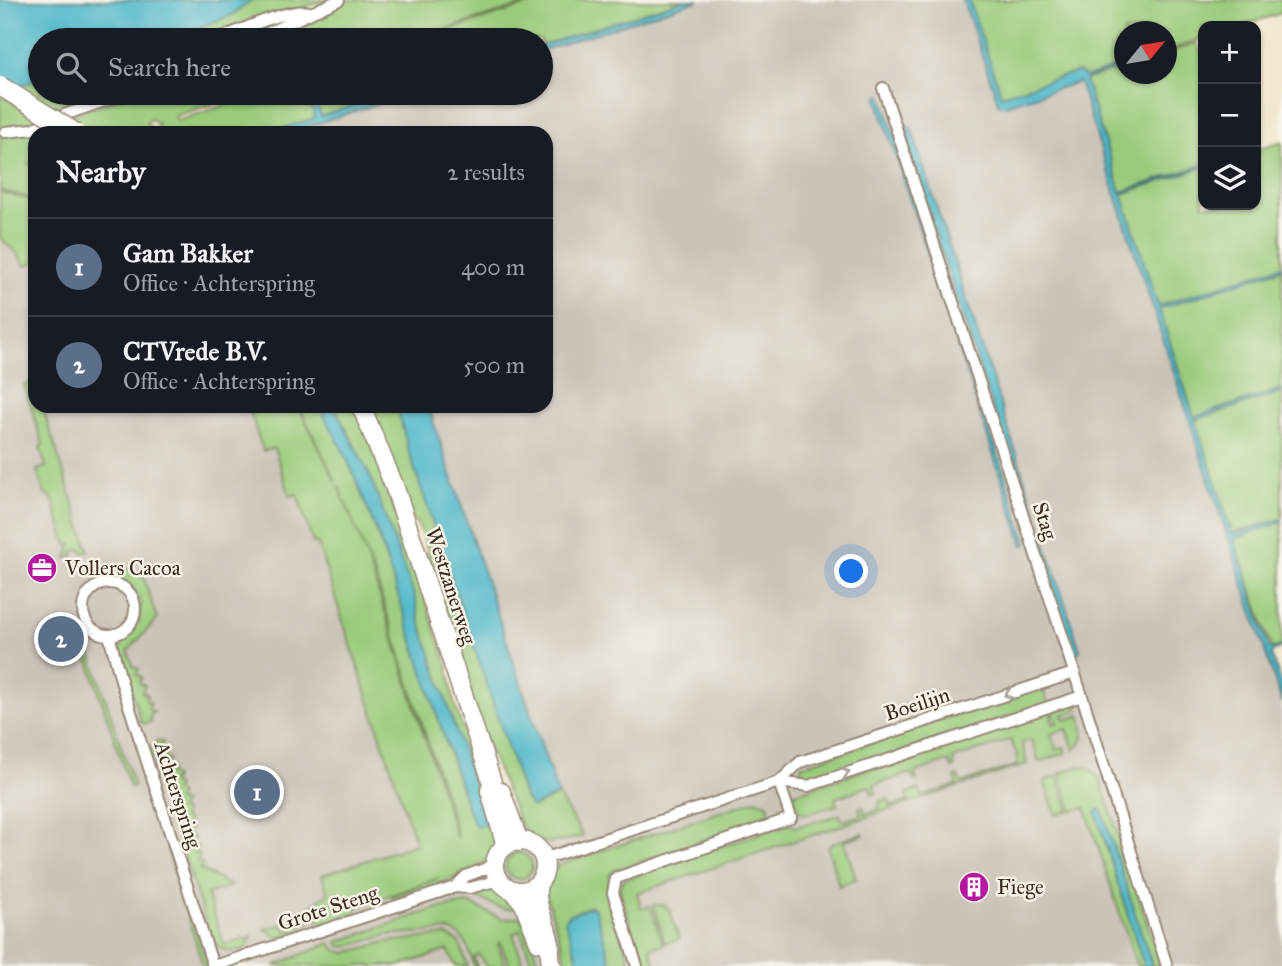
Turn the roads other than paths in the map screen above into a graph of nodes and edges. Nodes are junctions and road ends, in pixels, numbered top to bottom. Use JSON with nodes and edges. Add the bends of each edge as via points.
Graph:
{"nodes":[{"id":1,"x":339,"y":0,"type":"edge"},
{"id":2,"x":310,"y":12,"type":"junction"},
{"id":3,"x":248,"y":28,"type":"edge"},
{"id":4,"x":277,"y":28,"type":"edge"},
{"id":5,"x":0,"y":86,"type":"edge"},
{"id":6,"x":883,"y":88,"type":"dead end"},
{"id":7,"x":28,"y":103,"type":"edge"},
{"id":8,"x":31,"y":105,"type":"edge"},
{"id":9,"x":93,"y":105,"type":"edge"},
{"id":10,"x":38,"y":126,"type":"edge"},
{"id":11,"x":65,"y":126,"type":"edge"},
{"id":12,"x":28,"y":130,"type":"edge"},
{"id":13,"x":5,"y":132,"type":"dead end"},
{"id":14,"x":364,"y":413,"type":"edge"},
{"id":15,"x":109,"y":635,"type":"junction"},
{"id":16,"x":1074,"y":673,"type":"junction"},
{"id":17,"x":1082,"y":696,"type":"junction"},
{"id":18,"x":779,"y":782,"type":"junction"},
{"id":19,"x":513,"y":844,"type":"junction"},
{"id":20,"x":543,"y":859,"type":"junction"},
{"id":21,"x":502,"y":878,"type":"junction"},
{"id":22,"x":538,"y":883,"type":"junction"},
{"id":23,"x":550,"y":960,"type":"edge"},
{"id":24,"x":214,"y":966,"type":"edge"},
{"id":25,"x":637,"y":966,"type":"edge"},
{"id":26,"x":1167,"y":966,"type":"edge"}],
"edges":[{"from":1,"to":2,"type":"street"},
{"from":2,"to":3,"type":"street"},
{"from":2,"to":4,"type":"street"},
{"from":5,"to":7,"type":"main road","bridge":true},
{"from":6,"to":16,"type":"street","name":"Stag"},
{"from":8,"to":11,"type":"main road","bridge":true},
{"from":9,"to":10,"type":"street"},
{"from":12,"to":13,"type":"street"},
{"from":14,"to":19,"type":"main road","name":"Westzanerweg","via":[[395,488],[492,782],[500,790]]},
{"from":15,"to":15,"type":"street","via":[[126,628],[135,611],[129,592],[111,583],[92,589],[83,607],[89,626]]},
{"from":15,"to":24,"type":"street","name":"Achterspring"},
{"from":16,"to":17,"type":"street","name":"Stag"},
{"from":16,"to":18,"type":"street","name":"Boeilijn","one_way":true,"via":[[800,762]]},
{"from":18,"to":17,"type":"street","name":"Boeilijn","one_way":true,"via":[[807,786]]},
{"from":17,"to":26,"type":"street","name":"Stag"},
{"from":18,"to":20,"type":"street","name":"Boeilijn"},
{"from":18,"to":25,"type":"street","via":[[791,818],[616,878],[613,893]]},
{"from":19,"to":20,"type":"main road","via":[[531,844]]},
{"from":19,"to":21,"type":"main road","via":[[499,854]]},
{"from":20,"to":22,"type":"main road","via":[[544,872]]},
{"from":21,"to":22,"type":"main road","via":[[528,890]]},
{"from":21,"to":23,"type":"main road","via":[[524,904]]},
{"from":21,"to":24,"type":"street","name":"Grote Steng","via":[[466,876],[455,887]]},
{"from":22,"to":23,"type":"main road","via":[[536,895]]}]}
